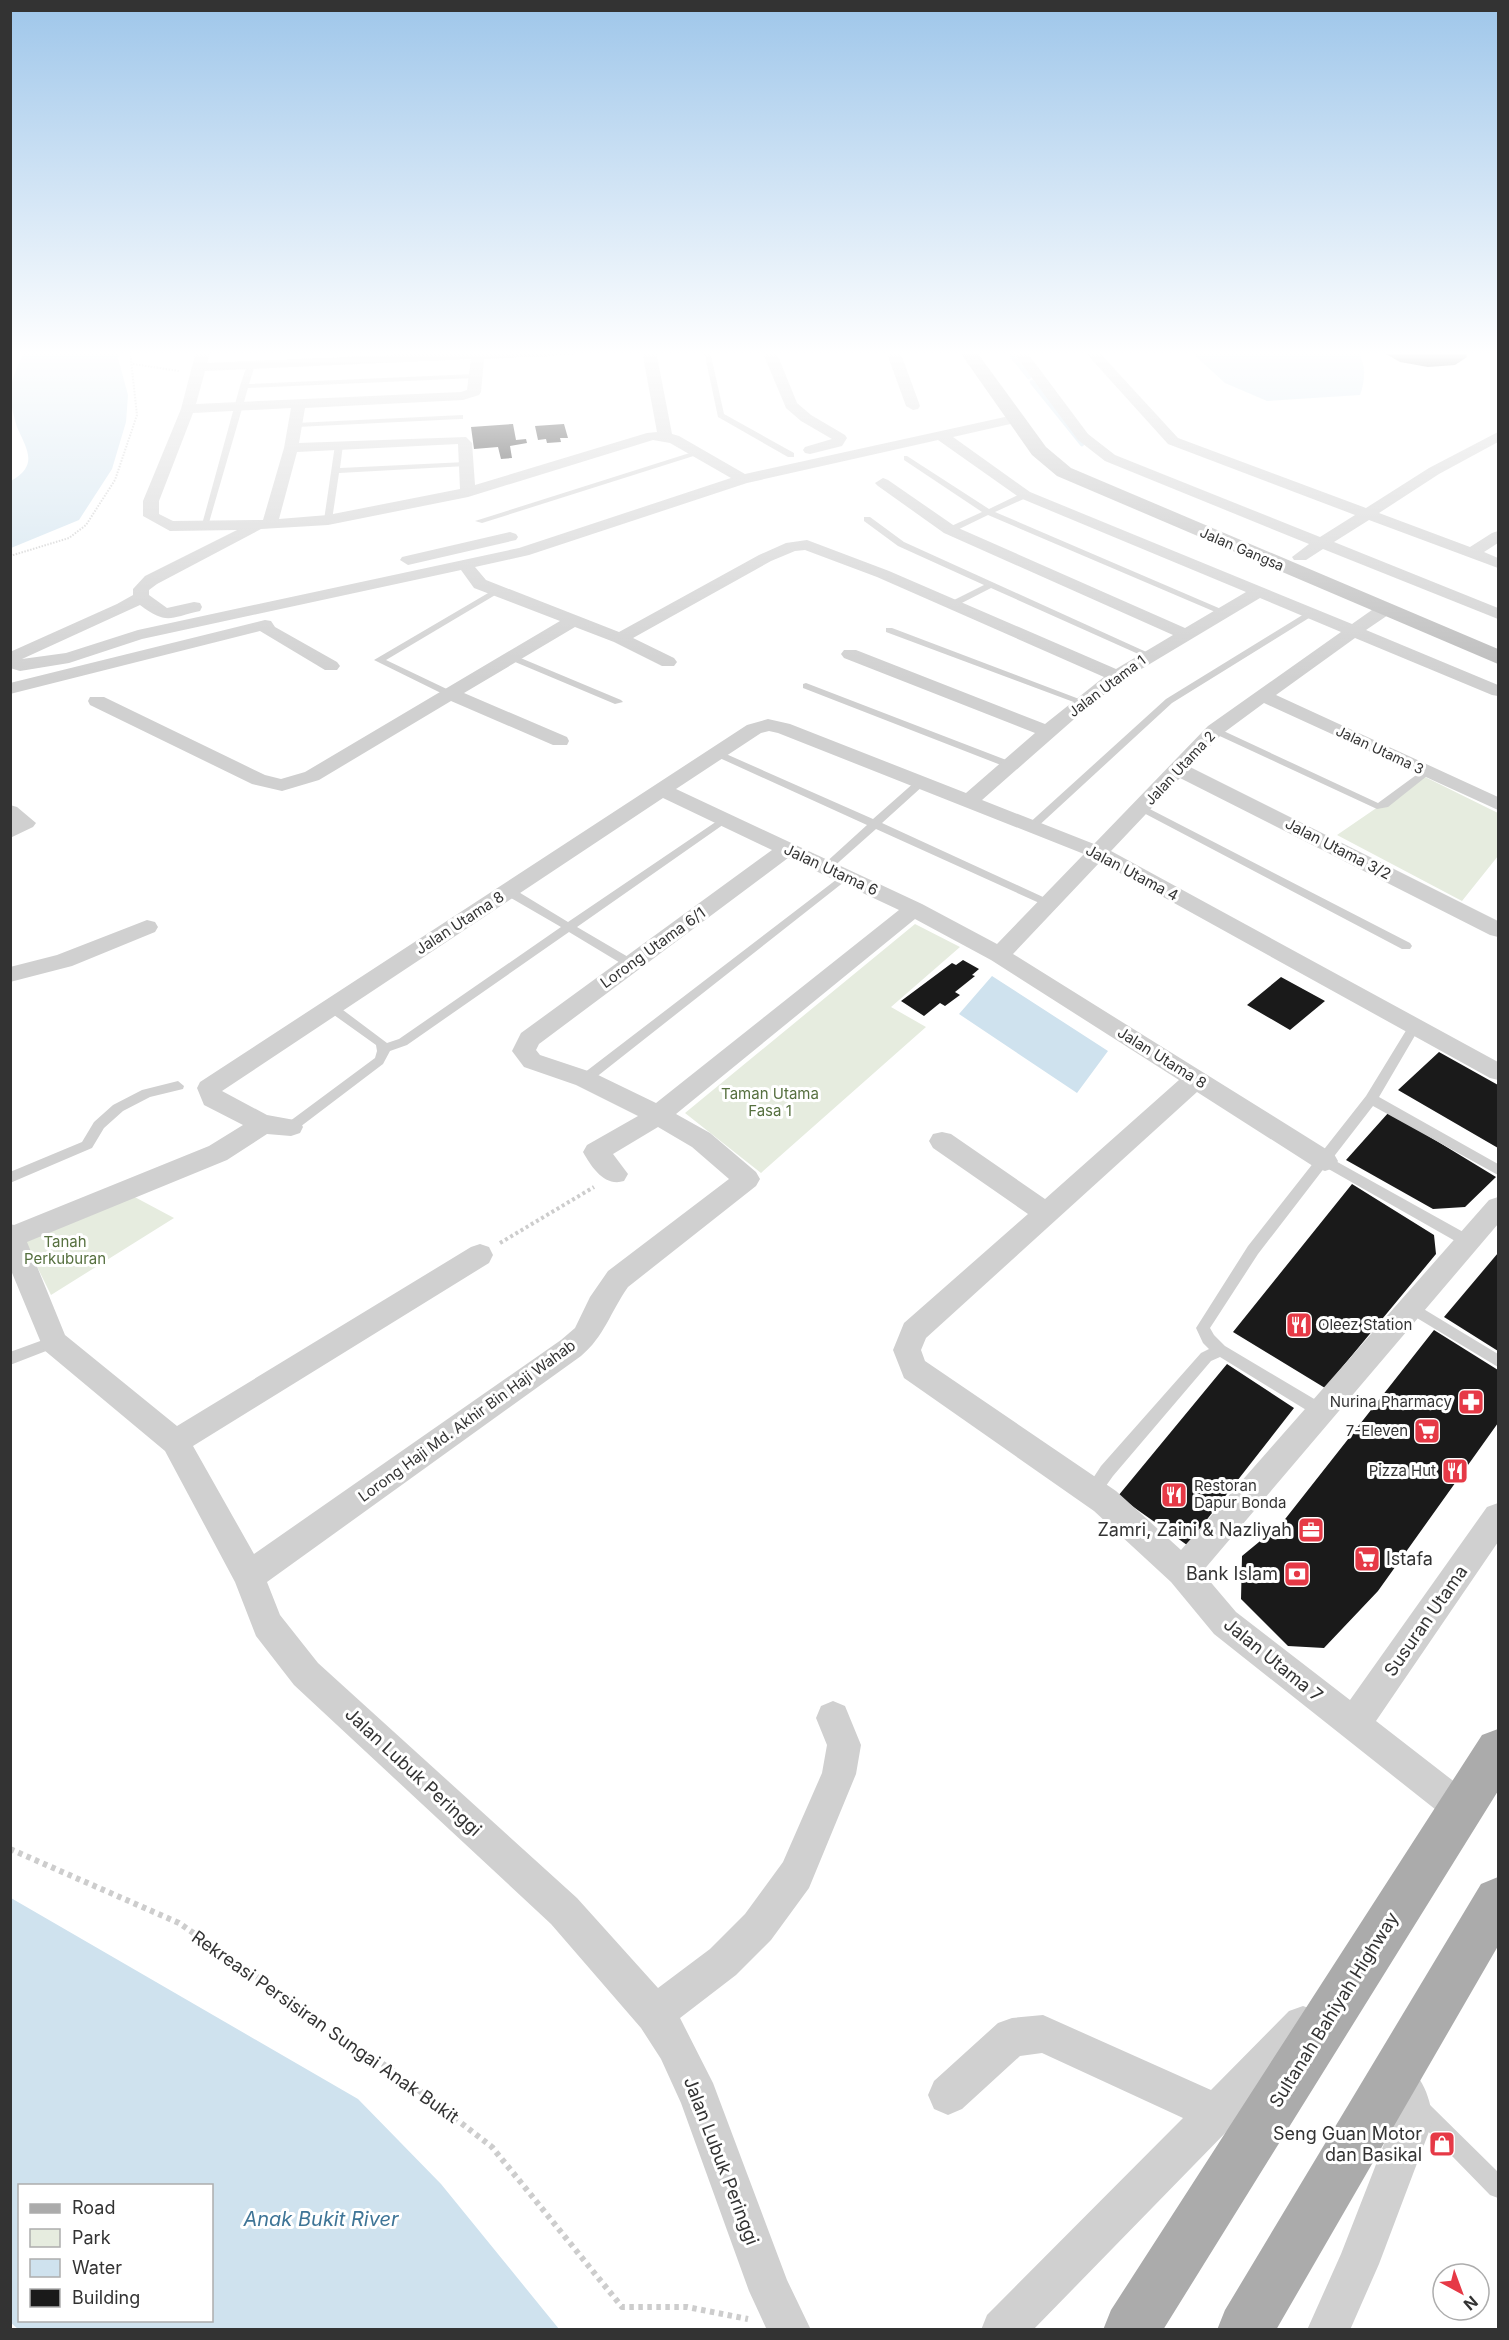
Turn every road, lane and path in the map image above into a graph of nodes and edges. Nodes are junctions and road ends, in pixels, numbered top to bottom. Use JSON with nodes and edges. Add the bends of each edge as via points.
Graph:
{"nodes":[{"id":1,"x":122,"y":460,"type":"edge"},
{"id":2,"x":167,"y":460,"type":"edge"},
{"id":3,"x":223,"y":460,"type":"edge"},
{"id":4,"x":287,"y":460,"type":"edge"},
{"id":5,"x":337,"y":460,"type":"edge"},
{"id":6,"x":466,"y":460,"type":"edge"},
{"id":7,"x":572,"y":460,"type":"edge"},
{"id":8,"x":676,"y":460,"type":"edge"},
{"id":9,"x":709,"y":460,"type":"edge"},
{"id":10,"x":783,"y":460,"type":"edge"},
{"id":11,"x":841,"y":460,"type":"edge"},
{"id":12,"x":911,"y":460,"type":"edge"},
{"id":13,"x":976,"y":460,"type":"edge"},
{"id":14,"x":1050,"y":460,"type":"edge"},
{"id":15,"x":1072,"y":460,"type":"edge"},
{"id":16,"x":1115,"y":460,"type":"edge"},
{"id":17,"x":1225,"y":460,"type":"edge"},
{"id":18,"x":1454,"y":460,"type":"edge"},
{"id":19,"x":466,"y":464,"type":"junction"},
{"id":20,"x":335,"y":471,"type":"junction"},
{"id":21,"x":883,"y":483,"type":"dead end"},
{"id":22,"x":745,"y":486,"type":"junction"},
{"id":23,"x":468,"y":492,"type":"junction"},
{"id":24,"x":1025,"y":495,"type":"junction"},
{"id":25,"x":595,"y":512,"type":"dead end"},
{"id":26,"x":988,"y":512,"type":"junction"},
{"id":27,"x":1367,"y":513,"type":"junction"},
{"id":28,"x":867,"y":519,"type":"dead end"},
{"id":29,"x":328,"y":520,"type":"junction"},
{"id":30,"x":621,"y":520,"type":"junction"},
{"id":31,"x":479,"y":521,"type":"dead end"},
{"id":32,"x":264,"y":524,"type":"junction"},
{"id":33,"x":204,"y":526,"type":"junction"},
{"id":34,"x":635,"y":530,"type":"junction"},
{"id":35,"x":950,"y":530,"type":"junction"},
{"id":36,"x":521,"y":534,"type":"dead end"},
{"id":37,"x":1498,"y":536,"type":"edge"},
{"id":38,"x":1322,"y":544,"type":"junction"},
{"id":39,"x":1472,"y":553,"type":"junction"},
{"id":40,"x":10,"y":556,"type":"edge"},
{"id":41,"x":1300,"y":557,"type":"junction"},
{"id":42,"x":1498,"y":563,"type":"edge"},
{"id":43,"x":469,"y":570,"type":"junction"},
{"id":44,"x":990,"y":585,"type":"junction"},
{"id":45,"x":498,"y":591,"type":"junction"},
{"id":46,"x":1260,"y":591,"type":"junction"},
{"id":47,"x":141,"y":597,"type":"junction"},
{"id":48,"x":951,"y":605,"type":"junction"},
{"id":49,"x":1385,"y":609,"type":"junction"},
{"id":50,"x":1223,"y":612,"type":"junction"},
{"id":51,"x":1312,"y":613,"type":"junction"},
{"id":52,"x":164,"y":614,"type":"junction"},
{"id":53,"x":1498,"y":614,"type":"edge"},
{"id":54,"x":574,"y":620,"type":"junction"},
{"id":55,"x":265,"y":625,"type":"junction"},
{"id":56,"x":889,"y":630,"type":"dead end"},
{"id":57,"x":1355,"y":630,"type":"junction"},
{"id":58,"x":1184,"y":634,"type":"junction"},
{"id":59,"x":138,"y":635,"type":"junction"},
{"id":60,"x":620,"y":638,"type":"junction"},
{"id":61,"x":1498,"y":639,"type":"edge"},
{"id":62,"x":850,"y":654,"type":"dead end"},
{"id":63,"x":1148,"y":655,"type":"junction"},
{"id":64,"x":510,"y":657,"type":"junction"},
{"id":65,"x":1498,"y":657,"type":"edge"},
{"id":66,"x":14,"y":661,"type":"edge"},
{"id":67,"x":668,"y":663,"type":"dead end"},
{"id":68,"x":331,"y":666,"type":"dead end"},
{"id":69,"x":1117,"y":676,"type":"junction"},
{"id":70,"x":34,"y":683,"type":"junction"},
{"id":71,"x":806,"y":686,"type":"dead end"},
{"id":72,"x":10,"y":689,"type":"edge"},
{"id":73,"x":1498,"y":691,"type":"edge"},
{"id":74,"x":450,"y":694,"type":"junction"},
{"id":75,"x":1263,"y":696,"type":"junction"},
{"id":76,"x":97,"y":701,"type":"dead end"},
{"id":77,"x":618,"y":702,"type":"dead end"},
{"id":78,"x":1082,"y":702,"type":"junction"},
{"id":79,"x":768,"y":725,"type":"joint"},
{"id":80,"x":1215,"y":730,"type":"junction"},
{"id":81,"x":1048,"y":732,"type":"junction"},
{"id":82,"x":560,"y":741,"type":"dead end"},
{"id":83,"x":717,"y":753,"type":"junction"},
{"id":84,"x":1010,"y":765,"type":"junction"},
{"id":85,"x":1178,"y":769,"type":"junction"},
{"id":86,"x":1427,"y":772,"type":"junction"},
{"id":87,"x":920,"y":783,"type":"junction"},
{"id":88,"x":661,"y":790,"type":"junction"},
{"id":89,"x":968,"y":802,"type":"junction"},
{"id":90,"x":1498,"y":804,"type":"edge"},
{"id":91,"x":1142,"y":807,"type":"junction"},
{"id":92,"x":10,"y":811,"type":"edge"},
{"id":93,"x":723,"y":820,"type":"junction"},
{"id":94,"x":875,"y":824,"type":"junction"},
{"id":95,"x":1030,"y":828,"type":"junction"},
{"id":96,"x":10,"y":832,"type":"edge"},
{"id":97,"x":787,"y":849,"type":"junction"},
{"id":98,"x":1099,"y":853,"type":"junction"},
{"id":99,"x":836,"y":871,"type":"junction"},
{"id":100,"x":508,"y":891,"type":"junction"},
{"id":101,"x":1050,"y":903,"type":"junction"},
{"id":102,"x":914,"y":909,"type":"junction"},
{"id":103,"x":147,"y":927,"type":"dead end"},
{"id":104,"x":568,"y":928,"type":"junction"},
{"id":105,"x":1498,"y":930,"type":"edge"},
{"id":106,"x":1406,"y":946,"type":"dead end"},
{"id":107,"x":999,"y":955,"type":"junction"},
{"id":108,"x":631,"y":964,"type":"junction"},
{"id":109,"x":10,"y":975,"type":"edge"},
{"id":110,"x":331,"y":1007,"type":"junction"},
{"id":111,"x":1414,"y":1028,"type":"junction"},
{"id":112,"x":384,"y":1048,"type":"junction"},
{"id":113,"x":1494,"y":1062,"type":"edge"},
{"id":114,"x":585,"y":1079,"type":"junction"},
{"id":115,"x":1196,"y":1079,"type":"junction"},
{"id":116,"x":178,"y":1086,"type":"dead end"},
{"id":117,"x":1371,"y":1099,"type":"junction"},
{"id":118,"x":658,"y":1115,"type":"junction"},
{"id":119,"x":263,"y":1124,"type":"junction"},
{"id":120,"x":291,"y":1127,"type":"joint"},
{"id":121,"x":942,"y":1141,"type":"dead end"},
{"id":122,"x":1325,"y":1161,"type":"junction"},
{"id":123,"x":1498,"y":1170,"type":"edge"},
{"id":124,"x":615,"y":1174,"type":"joint"},
{"id":125,"x":10,"y":1178,"type":"edge"},
{"id":126,"x":1498,"y":1207,"type":"edge"},
{"id":127,"x":1046,"y":1213,"type":"junction"},
{"id":128,"x":11,"y":1236,"type":"edge"},
{"id":129,"x":1469,"y":1242,"type":"junction"},
{"id":130,"x":480,"y":1255,"type":"joint"},
{"id":131,"x":1412,"y":1308,"type":"junction"},
{"id":132,"x":54,"y":1342,"type":"junction"},
{"id":133,"x":1220,"y":1350,"type":"junction"},
{"id":134,"x":10,"y":1359,"type":"edge"},
{"id":135,"x":1498,"y":1361,"type":"edge"},
{"id":136,"x":1321,"y":1411,"type":"junction"},
{"id":137,"x":175,"y":1442,"type":"junction"},
{"id":138,"x":1092,"y":1492,"type":"junction"},
{"id":139,"x":1498,"y":1518,"type":"edge"},
{"id":140,"x":1182,"y":1572,"type":"junction"},
{"id":141,"x":249,"y":1576,"type":"junction"},
{"id":142,"x":833,"y":1718,"type":"dead end"},
{"id":143,"x":1354,"y":1724,"type":"junction"},
{"id":144,"x":1498,"y":1751,"type":"edge"},
{"id":145,"x":1462,"y":1809,"type":"junction"},
{"id":146,"x":10,"y":1849,"type":"edge"},
{"id":147,"x":1498,"y":1901,"type":"edge"},
{"id":148,"x":1364,"y":1963,"type":"junction"},
{"id":149,"x":655,"y":2014,"type":"junction"},
{"id":150,"x":1402,"y":2088,"type":"junction"},
{"id":151,"x":948,"y":2095,"type":"dead end"},
{"id":152,"x":1217,"y":2113,"type":"junction"},
{"id":153,"x":1498,"y":2187,"type":"edge"},
{"id":154,"x":788,"y":2328,"type":"edge"},
{"id":155,"x":1002,"y":2330,"type":"edge"},
{"id":156,"x":1131,"y":2330,"type":"edge"},
{"id":157,"x":1245,"y":2330,"type":"edge"},
{"id":158,"x":1328,"y":2330,"type":"edge"}],
"edges":[{"from":1,"to":40,"type":"path","via":[[115,480],[86,525],[69,538]]},
{"from":2,"to":33,"type":"street","via":[[151,501],[151,516],[170,526]]},
{"from":3,"to":33,"type":"lane"},
{"from":4,"to":32,"type":"street"},
{"from":5,"to":20,"type":"lane"},
{"from":6,"to":19,"type":"street"},
{"from":7,"to":23,"type":"street"},
{"from":8,"to":31,"type":"lane"},
{"from":9,"to":22,"type":"street"},
{"from":10,"to":22,"type":"street"},
{"from":11,"to":22,"type":"street"},
{"from":12,"to":26,"type":"lane"},
{"from":13,"to":24,"type":"street"},
{"from":14,"to":49,"type":"main road","name":"Jalan Gangsa","via":[[1082,481]]},
{"from":15,"to":41,"type":"main road","name":"Jalan Gangsa","via":[[1097,475]]},
{"from":16,"to":38,"type":"street"},
{"from":17,"to":27,"type":"street"},
{"from":18,"to":27,"type":"street"},
{"from":19,"to":20,"type":"lane"},
{"from":19,"to":23,"type":"street"},
{"from":20,"to":29,"type":"lane"},
{"from":21,"to":35,"type":"street"},
{"from":22,"to":25,"type":"street"},
{"from":22,"to":30,"type":"street"},
{"from":22,"to":34,"type":"street"},
{"from":23,"to":29,"type":"street"},
{"from":24,"to":26,"type":"lane"},
{"from":24,"to":46,"type":"street"},
{"from":26,"to":35,"type":"lane"},
{"from":26,"to":50,"type":"lane"},
{"from":27,"to":38,"type":"street"},
{"from":27,"to":39,"type":"street"},
{"from":28,"to":44,"type":"lane","via":[[901,544]]},
{"from":29,"to":32,"type":"street"},
{"from":30,"to":34,"type":"street"},
{"from":30,"to":43,"type":"street"},
{"from":32,"to":33,"type":"street"},
{"from":32,"to":47,"type":"street","via":[[151,580],[141,589]]},
{"from":34,"to":43,"type":"street","via":[[556,555]]},
{"from":35,"to":58,"type":"street"},
{"from":36,"to":52,"type":"street"},
{"from":37,"to":39,"type":"street"},
{"from":38,"to":41,"type":"street"},
{"from":38,"to":53,"type":"street"},
{"from":39,"to":42,"type":"street"},
{"from":41,"to":61,"type":"main road","name":"Jalan Gangsa"},
{"from":43,"to":45,"type":"street","via":[[480,584]]},
{"from":43,"to":55,"type":"street"},
{"from":43,"to":59,"type":"street"},
{"from":44,"to":48,"type":"lane"},
{"from":44,"to":63,"type":"lane"},
{"from":45,"to":54,"type":"street"},
{"from":45,"to":74,"type":"lane","via":[[379,660]]},
{"from":46,"to":50,"type":"street","name":"Jalan Utama 1"},
{"from":46,"to":51,"type":"street"},
{"from":47,"to":52,"type":"street"},
{"from":47,"to":66,"type":"street"},
{"from":48,"to":60,"type":"street","via":[[816,547],[799,545],[765,558]]},
{"from":48,"to":69,"type":"street"},
{"from":49,"to":57,"type":"street","name":"Jalan Utama 2"},
{"from":49,"to":65,"type":"main road","name":"Jalan Gangsa"},
{"from":50,"to":58,"type":"street","name":"Jalan Utama 1"},
{"from":51,"to":57,"type":"street"},
{"from":51,"to":95,"type":"lane","via":[[1169,701]]},
{"from":52,"to":59,"type":"street"},
{"from":54,"to":60,"type":"street"},
{"from":54,"to":64,"type":"street"},
{"from":55,"to":68,"type":"street"},
{"from":55,"to":70,"type":"street"},
{"from":56,"to":78,"type":"lane"},
{"from":57,"to":73,"type":"street"},
{"from":57,"to":75,"type":"street","name":"Jalan Utama 2"},
{"from":58,"to":63,"type":"street","name":"Jalan Utama 1"},
{"from":59,"to":66,"type":"street","via":[[69,657]]},
{"from":60,"to":67,"type":"street"},
{"from":62,"to":81,"type":"street"},
{"from":63,"to":69,"type":"street","name":"Jalan Utama 1"},
{"from":64,"to":74,"type":"street"},
{"from":64,"to":77,"type":"lane"},
{"from":66,"to":70,"type":"street"},
{"from":69,"to":78,"type":"street","name":"Jalan Utama 1"},
{"from":70,"to":72,"type":"street"},
{"from":71,"to":84,"type":"lane"},
{"from":74,"to":76,"type":"street","via":[[312,776],[282,785],[259,780]]},
{"from":74,"to":82,"type":"street"},
{"from":75,"to":80,"type":"street","name":"Jalan Utama 2"},
{"from":75,"to":86,"type":"street","name":"Jalan Utama 3"},
{"from":78,"to":81,"type":"street","name":"Jalan Utama 1"},
{"from":79,"to":83,"type":"street","name":"Jalan Utama 8","via":[[754,729]]},
{"from":79,"to":87,"type":"street","name":"Jalan Utama 4"},
{"from":80,"to":85,"type":"street","name":"Jalan Utama 2"},
{"from":80,"to":86,"type":"lane","via":[[1377,806],[1384,805]]},
{"from":81,"to":84,"type":"street","name":"Jalan Utama 1"},
{"from":83,"to":88,"type":"street","name":"Jalan Utama 8"},
{"from":83,"to":94,"type":"lane"},
{"from":84,"to":89,"type":"street","name":"Jalan Utama 1"},
{"from":85,"to":91,"type":"street","name":"Jalan Utama 2"},
{"from":85,"to":105,"type":"street","name":"Jalan Utama 3/2"},
{"from":86,"to":90,"type":"street","name":"Jalan Utama 3"},
{"from":87,"to":89,"type":"street","name":"Jalan Utama 4"},
{"from":87,"to":94,"type":"lane"},
{"from":88,"to":93,"type":"street","name":"Jalan Utama 6"},
{"from":88,"to":100,"type":"street","name":"Jalan Utama 8"},
{"from":89,"to":95,"type":"street","name":"Jalan Utama 4"},
{"from":91,"to":98,"type":"street","name":"Jalan Utama 2"},
{"from":91,"to":106,"type":"lane"},
{"from":92,"to":96,"type":"street","via":[[26,823]]},
{"from":93,"to":97,"type":"street","name":"Jalan Utama 6"},
{"from":93,"to":104,"type":"lane"},
{"from":94,"to":99,"type":"lane"},
{"from":94,"to":101,"type":"lane"},
{"from":95,"to":98,"type":"street","name":"Jalan Utama 4"},
{"from":97,"to":99,"type":"street","name":"Jalan Utama 6"},
{"from":97,"to":108,"type":"street","name":"Lorong Utama 6/1"},
{"from":98,"to":101,"type":"street","name":"Jalan Utama 2"},
{"from":98,"to":111,"type":"street","name":"Jalan Utama 4"},
{"from":99,"to":102,"type":"street","name":"Jalan Utama 6"},
{"from":99,"to":114,"type":"lane"},
{"from":100,"to":104,"type":"lane"},
{"from":100,"to":110,"type":"street","name":"Jalan Utama 8"},
{"from":101,"to":107,"type":"street","name":"Jalan Utama 2"},
{"from":102,"to":107,"type":"street","name":"Jalan Utama 6"},
{"from":102,"to":118,"type":"street"},
{"from":103,"to":109,"type":"street","via":[[64,961]]},
{"from":104,"to":108,"type":"lane"},
{"from":104,"to":112,"type":"lane","via":[[403,1042]]},
{"from":107,"to":115,"type":"street","name":"Jalan Utama 8"},
{"from":108,"to":114,"type":"street","name":"Lorong Utama 6/1","via":[[530,1039],[524,1051],[532,1061]]},
{"from":110,"to":112,"type":"lane"},
{"from":110,"to":119,"type":"street","name":"Jalan Utama 8","via":[[209,1088],[213,1099]]},
{"from":111,"to":113,"type":"street","name":"Jalan Utama 4"},
{"from":111,"to":117,"type":"lane"},
{"from":112,"to":120,"type":"lane","via":[[379,1061]]},
{"from":114,"to":118,"type":"street"},
{"from":115,"to":122,"type":"street","name":"Jalan Utama 8"},
{"from":115,"to":127,"type":"street","name":"Jalan Utama 7"},
{"from":116,"to":125,"type":"lane","via":[[147,1093],[118,1108],[99,1125],[87,1145]]},
{"from":117,"to":122,"type":"lane"},
{"from":117,"to":123,"type":"lane"},
{"from":118,"to":124,"type":"street","via":[[596,1152]]},
{"from":118,"to":141,"type":"street","name":"Lorong Haji Md. Akhir Bin Haji Wahab","via":[[701,1140],[747,1179],[618,1279],[585,1336],[571,1348]]},
{"from":119,"to":120,"type":"street"},
{"from":119,"to":128,"type":"street","via":[[218,1153]]},
{"from":121,"to":127,"type":"street"},
{"from":122,"to":129,"type":"lane"},
{"from":122,"to":133,"type":"lane","via":[[1253,1250],[1209,1317],[1203,1328]]},
{"from":124,"to":130,"type":"path"},
{"from":126,"to":129,"type":"street"},
{"from":127,"to":138,"type":"street","name":"Jalan Utama 7","via":[[915,1331],[907,1350],[914,1369]]},
{"from":128,"to":132,"type":"street","name":"Jalan Lubuk Peringgi"},
{"from":129,"to":131,"type":"street"},
{"from":130,"to":137,"type":"street"},
{"from":131,"to":135,"type":"lane"},
{"from":131,"to":136,"type":"street"},
{"from":132,"to":134,"type":"lane"},
{"from":132,"to":137,"type":"street","name":"Jalan Lubuk Peringgi"},
{"from":133,"to":136,"type":"lane"},
{"from":133,"to":138,"type":"lane","via":[[1206,1357]]},
{"from":136,"to":140,"type":"street"},
{"from":137,"to":141,"type":"street","name":"Jalan Lubuk Peringgi"},
{"from":138,"to":140,"type":"street","name":"Jalan Utama 7"},
{"from":139,"to":143,"type":"street","name":"Susuran Utama"},
{"from":140,"to":143,"type":"street","name":"Jalan Utama 7","via":[[1225,1623]]},
{"from":141,"to":149,"type":"street","name":"Jalan Lubuk Peringgi","via":[[267,1625],[306,1674],[564,1911]]},
{"from":142,"to":149,"type":"street","via":[[844,1745],[839,1774],[796,1875],[758,1927],[723,1962]]},
{"from":143,"to":145,"type":"street","name":"Jalan Utama 7"},
{"from":144,"to":145,"type":"main road","name":"Sultanah Bahiyah Highway"},
{"from":145,"to":148,"type":"main road","name":"Sultanah Bahiyah Highway"},
{"from":146,"to":154,"type":"path","name":"Rekreasi Persisiran Sungai Anak Bukit","via":[[179,1923],[399,2075],[492,2147],[622,2307],[687,2307]]},
{"from":147,"to":150,"type":"main road"},
{"from":148,"to":152,"type":"street"},
{"from":148,"to":156,"type":"main road","name":"Sultanah Bahiyah Highway"},
{"from":149,"to":154,"type":"street","name":"Jalan Lubuk Peringgi","via":[[675,2045],[699,2097],[770,2291]]},
{"from":150,"to":153,"type":"lane"},
{"from":150,"to":157,"type":"main road"},
{"from":150,"to":158,"type":"street","via":[[1413,2121]]},
{"from":151,"to":152,"type":"street","via":[[1012,2037],[1043,2034]]},
{"from":152,"to":155,"type":"street"}]}
